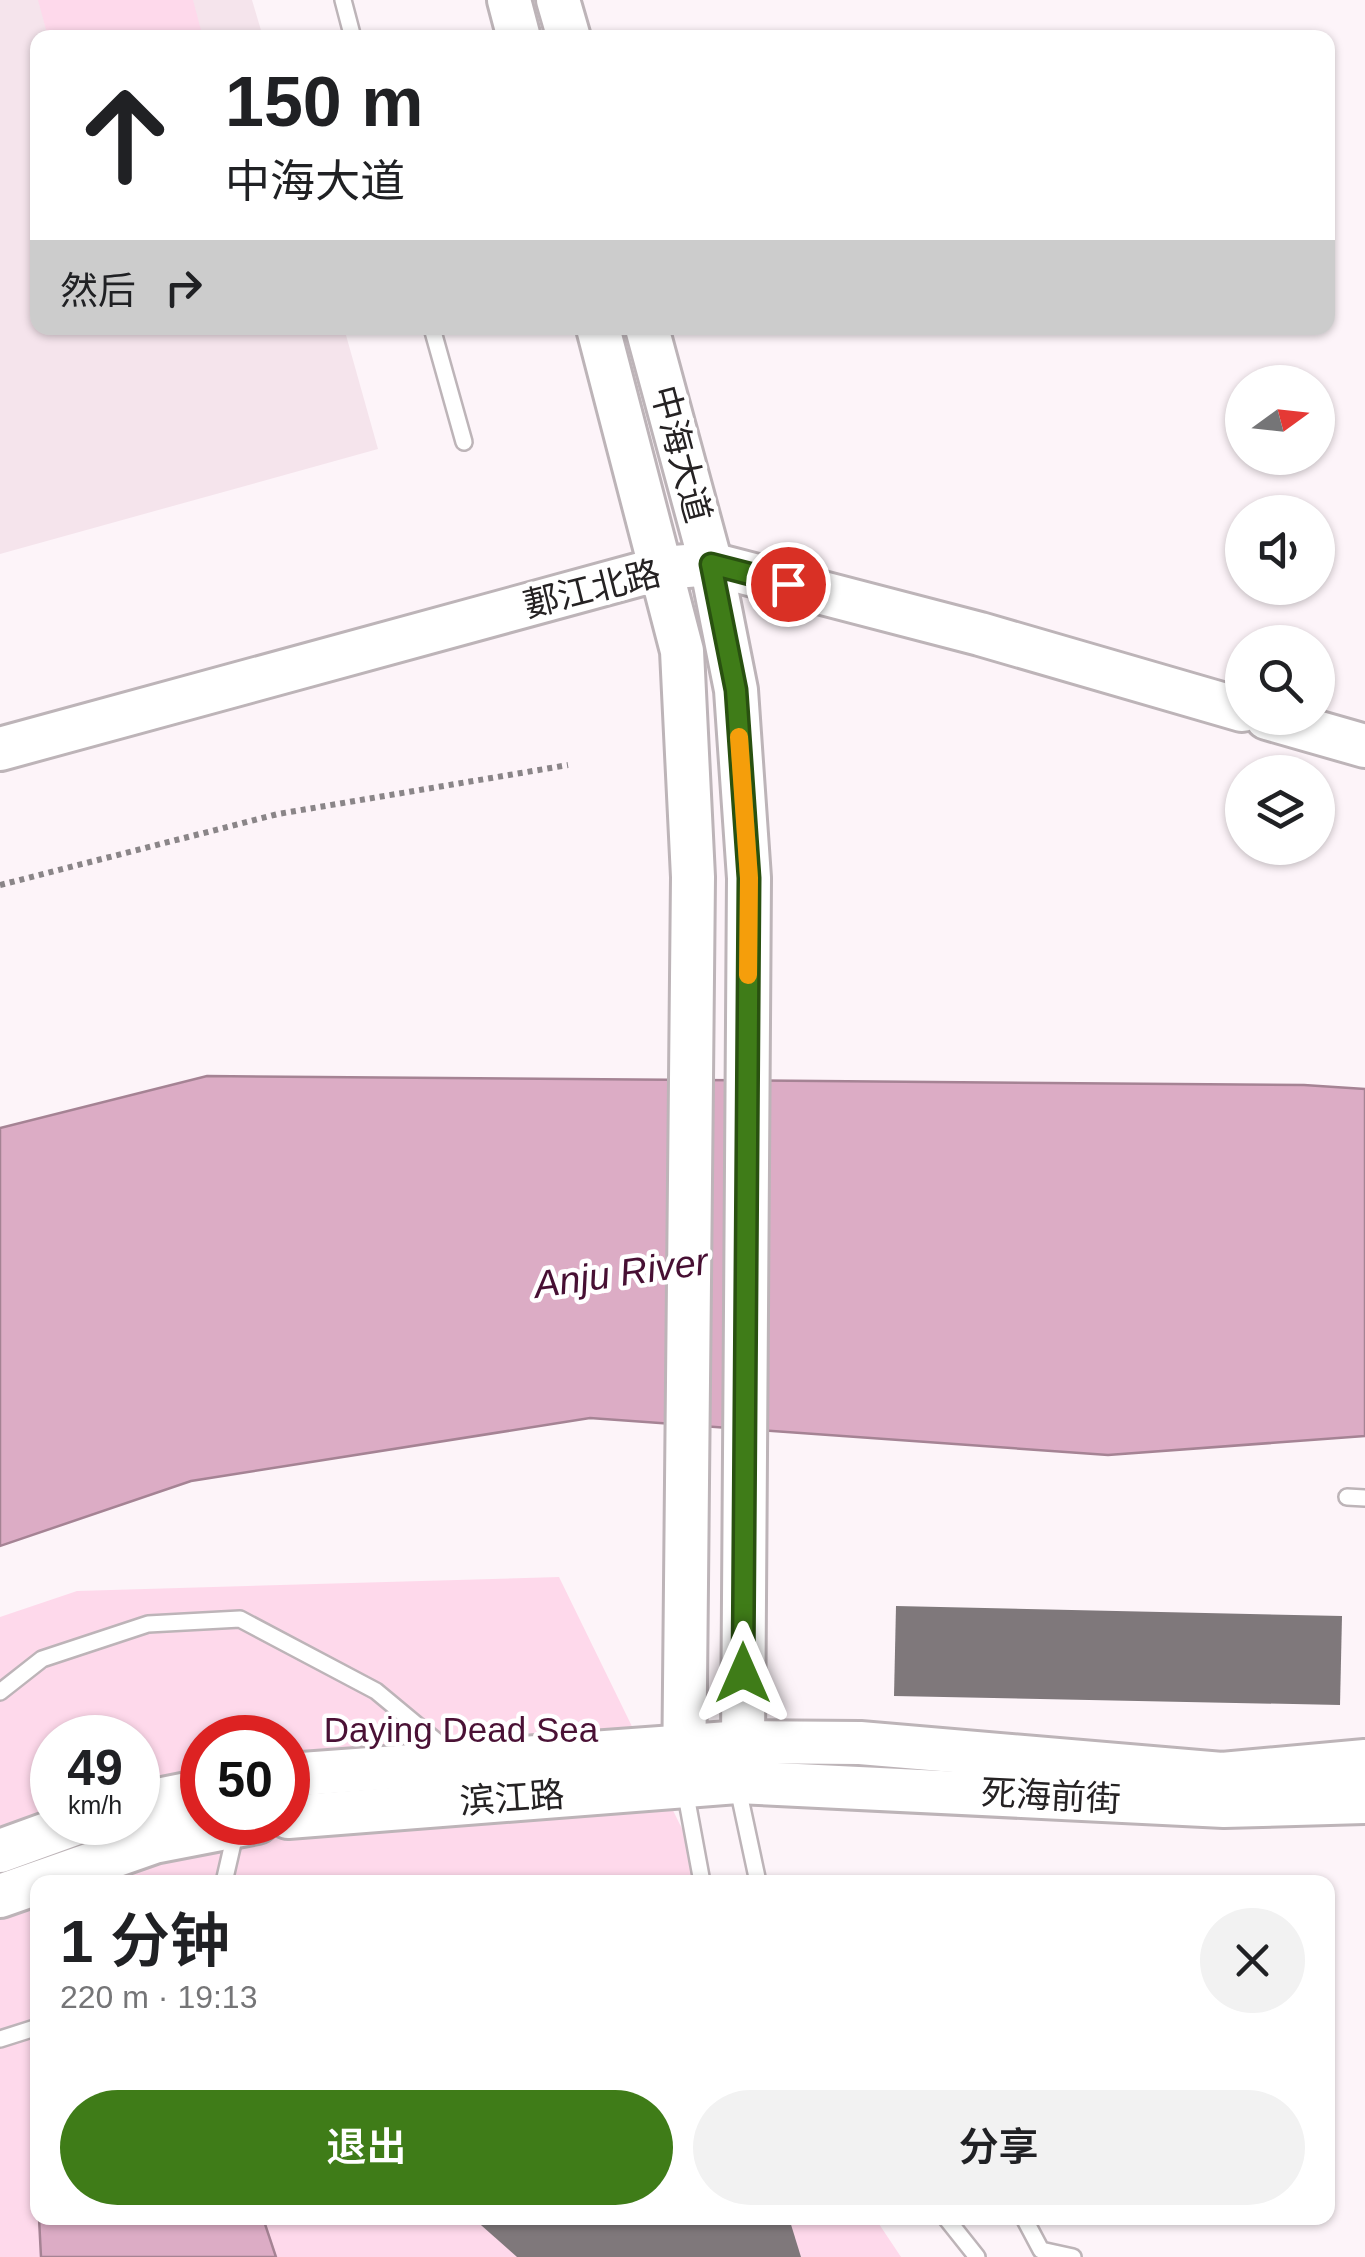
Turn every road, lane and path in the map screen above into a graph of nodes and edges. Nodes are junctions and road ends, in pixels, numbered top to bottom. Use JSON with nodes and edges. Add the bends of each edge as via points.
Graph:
{"nodes":[{"id":1,"x":343,"y":0,"type":"edge"},
{"id":2,"x":509,"y":0,"type":"edge"},
{"id":3,"x":558,"y":0,"type":"edge"},
{"id":4,"x":351,"y":30,"type":"edge"},
{"id":5,"x":517,"y":30,"type":"edge"},
{"id":6,"x":566,"y":30,"type":"edge"},
{"id":7,"x":434,"y":335,"type":"edge"},
{"id":8,"x":600,"y":335,"type":"edge"},
{"id":9,"x":649,"y":335,"type":"edge"},
{"id":10,"x":464,"y":442,"type":"dead end"},
{"id":11,"x":711,"y":564,"type":"junction"},
{"id":12,"x":663,"y":568,"type":"junction"},
{"id":13,"x":1225,"y":705,"type":"edge"},
{"id":14,"x":1326,"y":735,"type":"edge"},
{"id":15,"x":1365,"y":746,"type":"edge"},
{"id":16,"x":0,"y":749,"type":"edge"},
{"id":17,"x":568,"y":765,"type":"dead end"},
{"id":18,"x":0,"y":885,"type":"edge"},
{"id":19,"x":1348,"y":1497,"type":"dead end"},
{"id":20,"x":1365,"y":1498,"type":"edge"},
{"id":21,"x":0,"y":1692,"type":"edge"},
{"id":22,"x":460,"y":1760,"type":"junction"},
{"id":23,"x":1365,"y":1761,"type":"edge"},
{"id":24,"x":740,"y":1762,"type":"junction"},
{"id":25,"x":685,"y":1766,"type":"junction"},
{"id":26,"x":310,"y":1773,"type":"edge"},
{"id":27,"x":1365,"y":1802,"type":"edge"},
{"id":28,"x":310,"y":1814,"type":"edge"},
{"id":29,"x":180,"y":1837,"type":"edge"},
{"id":30,"x":30,"y":1840,"type":"edge"},
{"id":31,"x":239,"y":1845,"type":"edge"},
{"id":32,"x":0,"y":1851,"type":"edge"},
{"id":33,"x":60,"y":1875,"type":"edge"},
{"id":34,"x":227,"y":1875,"type":"edge"},
{"id":35,"x":701,"y":1875,"type":"edge"},
{"id":36,"x":757,"y":1875,"type":"edge"},
{"id":37,"x":30,"y":1885,"type":"edge"},
{"id":38,"x":0,"y":1896,"type":"edge"},
{"id":39,"x":30,"y":2030,"type":"edge"},
{"id":40,"x":0,"y":2039,"type":"edge"},
{"id":41,"x":951,"y":2225,"type":"edge"},
{"id":42,"x":1027,"y":2225,"type":"edge"},
{"id":43,"x":1039,"y":2255,"type":"edge"},
{"id":44,"x":976,"y":2257,"type":"edge"},
{"id":45,"x":1073,"y":2257,"type":"edge"}],
"edges":[{"from":1,"to":4,"type":"lane"},
{"from":2,"to":5,"type":"main road"},
{"from":3,"to":6,"type":"main road"},
{"from":7,"to":10,"type":"lane"},
{"from":8,"to":12,"type":"main road","name":"中海大道"},
{"from":9,"to":11,"type":"main road","name":"中海大道"},
{"from":11,"to":12,"type":"main road","name":"郪江北路"},
{"from":11,"to":13,"type":"main road","name":"郪江北路"},
{"from":11,"to":24,"type":"main road","name":"中海大道","via":[[736,690],[749,878]]},
{"from":12,"to":16,"type":"main road","name":"郪江北路"},
{"from":12,"to":25,"type":"main road","name":"中海大道","via":[[682,651],[693,877]]},
{"from":14,"to":15,"type":"main road"},
{"from":17,"to":18,"type":"path","via":[[278,814]]},
{"from":19,"to":20,"type":"lane"},
{"from":21,"to":22,"type":"lane","via":[[42,1660],[148,1624],[240,1619],[376,1690]]},
{"from":22,"to":25,"type":"main road","name":"滨江路"},
{"from":22,"to":26,"type":"main road","name":"滨江路"},
{"from":23,"to":24,"type":"main road","name":"死海前街","via":[[1222,1774],[860,1742]]},
{"from":24,"to":25,"type":"main road","name":"滨江路"},
{"from":24,"to":27,"type":"main road","name":"死海前街","via":[[1224,1806]]},
{"from":24,"to":36,"type":"lane"},
{"from":25,"to":28,"type":"main road","name":"滨江路"},
{"from":25,"to":35,"type":"lane"},
{"from":29,"to":33,"type":"main road"},
{"from":30,"to":32,"type":"main road"},
{"from":31,"to":34,"type":"lane"},
{"from":37,"to":38,"type":"main road"},
{"from":39,"to":40,"type":"lane"},
{"from":41,"to":44,"type":"lane"},
{"from":42,"to":43,"type":"lane"},
{"from":43,"to":45,"type":"lane"}]}
